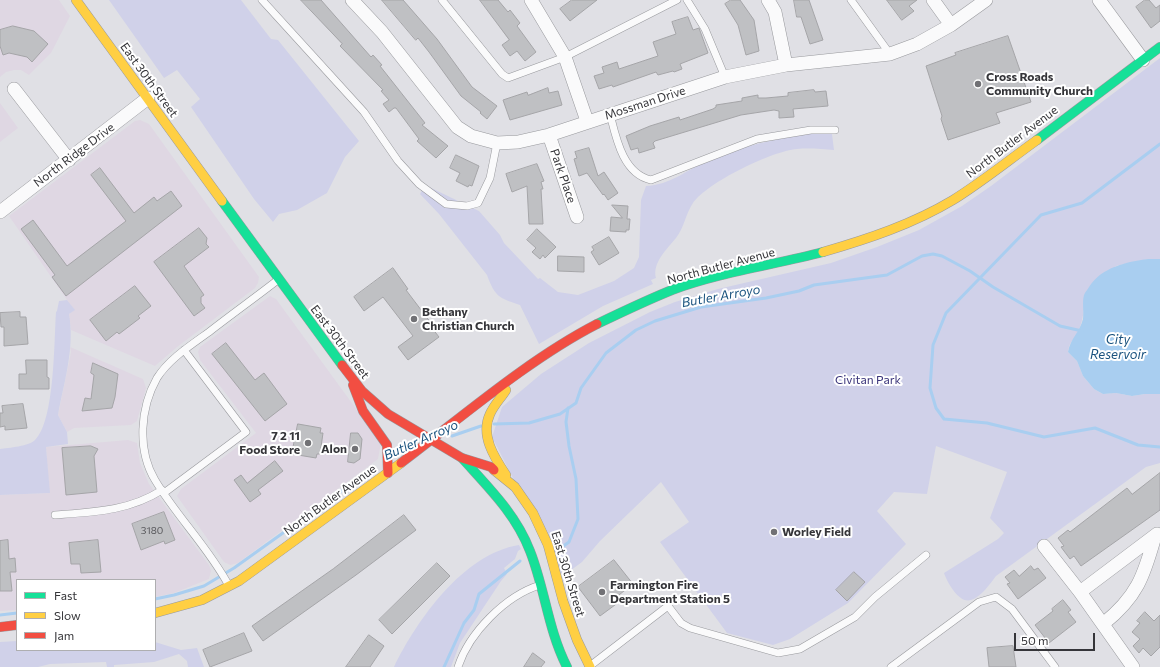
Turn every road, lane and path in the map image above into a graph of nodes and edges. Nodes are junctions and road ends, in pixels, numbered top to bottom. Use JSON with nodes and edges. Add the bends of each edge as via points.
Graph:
{"nodes":[{"id":1,"x":76,"y":0,"type":"edge"},
{"id":2,"x":262,"y":0,"type":"edge"},
{"id":3,"x":352,"y":0,"type":"edge"},
{"id":4,"x":442,"y":0,"type":"edge"},
{"id":5,"x":677,"y":0,"type":"edge"},
{"id":6,"x":687,"y":0,"type":"edge"},
{"id":7,"x":768,"y":0,"type":"edge"},
{"id":8,"x":851,"y":0,"type":"edge"},
{"id":9,"x":933,"y":0,"type":"edge"},
{"id":10,"x":986,"y":0,"type":"edge"},
{"id":11,"x":1099,"y":0,"type":"edge"},
{"id":12,"x":533,"y":1,"type":"edge"},
{"id":13,"x":951,"y":25,"type":"junction"},
{"id":14,"x":1160,"y":47,"type":"edge"},
{"id":15,"x":890,"y":54,"type":"junction"},
{"id":16,"x":565,"y":57,"type":"junction"},
{"id":17,"x":1143,"y":60,"type":"junction"},
{"id":18,"x":786,"y":65,"type":"junction"},
{"id":19,"x":725,"y":77,"type":"junction"},
{"id":20,"x":14,"y":89,"type":"dead end"},
{"id":21,"x":148,"y":98,"type":"junction"},
{"id":22,"x":610,"y":114,"type":"junction"},
{"id":23,"x":587,"y":121,"type":"junction"},
{"id":24,"x":835,"y":130,"type":"dead end"},
{"id":25,"x":549,"y":135,"type":"junction"},
{"id":26,"x":497,"y":143,"type":"junction"},
{"id":27,"x":69,"y":160,"type":"junction"},
{"id":28,"x":0,"y":212,"type":"edge"},
{"id":29,"x":577,"y":217,"type":"dead end"},
{"id":30,"x":279,"y":279,"type":"junction"},
{"id":31,"x":184,"y":350,"type":"junction"},
{"id":32,"x":350,"y":376,"type":"junction"},
{"id":33,"x":514,"y":378,"type":"junction"},
{"id":34,"x":431,"y":440,"type":"junction"},
{"id":35,"x":462,"y":458,"type":"junction"},
{"id":36,"x":388,"y":473,"type":"junction"},
{"id":37,"x":515,"y":487,"type":"junction"},
{"id":38,"x":163,"y":492,"type":"junction"},
{"id":39,"x":55,"y":515,"type":"dead end"},
{"id":40,"x":1158,"y":534,"type":"edge"},
{"id":41,"x":1044,"y":546,"type":"dead end"},
{"id":42,"x":926,"y":555,"type":"dead end"},
{"id":43,"x":540,"y":585,"type":"junction"},
{"id":44,"x":229,"y":586,"type":"junction"},
{"id":45,"x":1080,"y":592,"type":"junction"},
{"id":46,"x":156,"y":614,"type":"edge"},
{"id":47,"x":1104,"y":624,"type":"junction"},
{"id":48,"x":16,"y":626,"type":"edge"},
{"id":49,"x":0,"y":627,"type":"edge"},
{"id":50,"x":458,"y":667,"type":"edge"},
{"id":51,"x":567,"y":667,"type":"edge"},
{"id":52,"x":590,"y":667,"type":"edge"},
{"id":53,"x":891,"y":667,"type":"edge"},
{"id":54,"x":1055,"y":667,"type":"edge"},
{"id":55,"x":1133,"y":667,"type":"edge"}],
"edges":[{"from":1,"to":21,"type":"main road","name":"East 30th Street"},
{"from":2,"to":26,"type":"lane","via":[[364,112],[398,161],[419,184],[446,204],[467,206],[478,203],[490,178]]},
{"from":3,"to":26,"type":"street","name":"Mossman Drive","via":[[382,32],[457,127],[471,136]]},
{"from":4,"to":16,"type":"lane","via":[[508,78]]},
{"from":5,"to":16,"type":"lane"},
{"from":6,"to":19,"type":"lane","via":[[705,29]]},
{"from":7,"to":18,"type":"street","via":[[774,12]]},
{"from":8,"to":15,"type":"lane"},
{"from":9,"to":13,"type":"street"},
{"from":10,"to":13,"type":"street","name":"Mossman Drive"},
{"from":11,"to":17,"type":"street"},
{"from":12,"to":16,"type":"street"},
{"from":13,"to":15,"type":"street","name":"Mossman Drive","via":[[917,44]]},
{"from":14,"to":17,"type":"main road","name":"North Butler Avenue"},
{"from":15,"to":18,"type":"street","name":"Mossman Drive"},
{"from":16,"to":23,"type":"street"},
{"from":17,"to":33,"type":"main road","name":"North Butler Avenue","via":[[987,177],[938,208],[859,241],[789,261],[701,281],[650,299],[582,332]]},
{"from":18,"to":19,"type":"street","name":"Mossman Drive"},
{"from":19,"to":22,"type":"street","name":"Mossman Drive"},
{"from":20,"to":27,"type":"street"},
{"from":21,"to":27,"type":"street","name":"North Ridge Drive"},
{"from":21,"to":30,"type":"main road","name":"East 30th Street"},
{"from":22,"to":23,"type":"street","name":"Mossman Drive"},
{"from":22,"to":24,"type":"lane","via":[[616,137],[629,165],[643,178],[651,180],[757,139],[811,130]]},
{"from":23,"to":25,"type":"street","name":"Mossman Drive"},
{"from":25,"to":26,"type":"street","name":"Mossman Drive","via":[[518,142]]},
{"from":25,"to":29,"type":"street","name":"Park Place"},
{"from":27,"to":28,"type":"street","name":"North Ridge Drive"},
{"from":30,"to":31,"type":"lane"},
{"from":30,"to":32,"type":"main road","name":"East 30th Street"},
{"from":31,"to":38,"type":"lane","via":[[158,378],[149,398],[144,420],[143,441],[147,460]]},
{"from":31,"to":38,"type":"lane","via":[[246,432]]},
{"from":32,"to":34,"type":"main road","name":"East 30th Street","via":[[378,406]]},
{"from":32,"to":36,"type":"main road","via":[[363,411],[387,446]]},
{"from":33,"to":34,"type":"main road","name":"North Butler Avenue"},
{"from":33,"to":37,"type":"main road","via":[[489,416],[487,432],[496,461]]},
{"from":34,"to":35,"type":"main road","name":"East 30th Street"},
{"from":34,"to":36,"type":"main road","name":"North Butler Avenue"},
{"from":35,"to":37,"type":"main road","name":"East 30th Street","via":[[491,467]]},
{"from":35,"to":43,"type":"main road","via":[[504,504],[516,522],[531,552]]},
{"from":36,"to":44,"type":"main road","name":"North Butler Avenue","via":[[279,553]]},
{"from":37,"to":52,"type":"main road","name":"East 30th Street","via":[[533,513],[548,545],[572,627]]},
{"from":38,"to":39,"type":"lane","via":[[110,511]]},
{"from":38,"to":44,"type":"lane","via":[[215,562]]},
{"from":40,"to":45,"type":"street"},
{"from":40,"to":47,"type":"street","via":[[1140,582]]},
{"from":41,"to":45,"type":"street"},
{"from":42,"to":52,"type":"lane","via":[[855,617],[800,649],[778,653],[690,628],[681,623],[668,606]]},
{"from":43,"to":50,"type":"lane","via":[[517,595],[478,629],[461,656]]},
{"from":43,"to":51,"type":"main road","via":[[550,627]]},
{"from":44,"to":46,"type":"main road","name":"North Butler Avenue","via":[[186,606]]},
{"from":45,"to":47,"type":"street"},
{"from":47,"to":55,"type":"street"},
{"from":48,"to":49,"type":"main road"},
{"from":53,"to":54,"type":"lane","via":[[979,602],[996,597],[1012,608]]}]}
